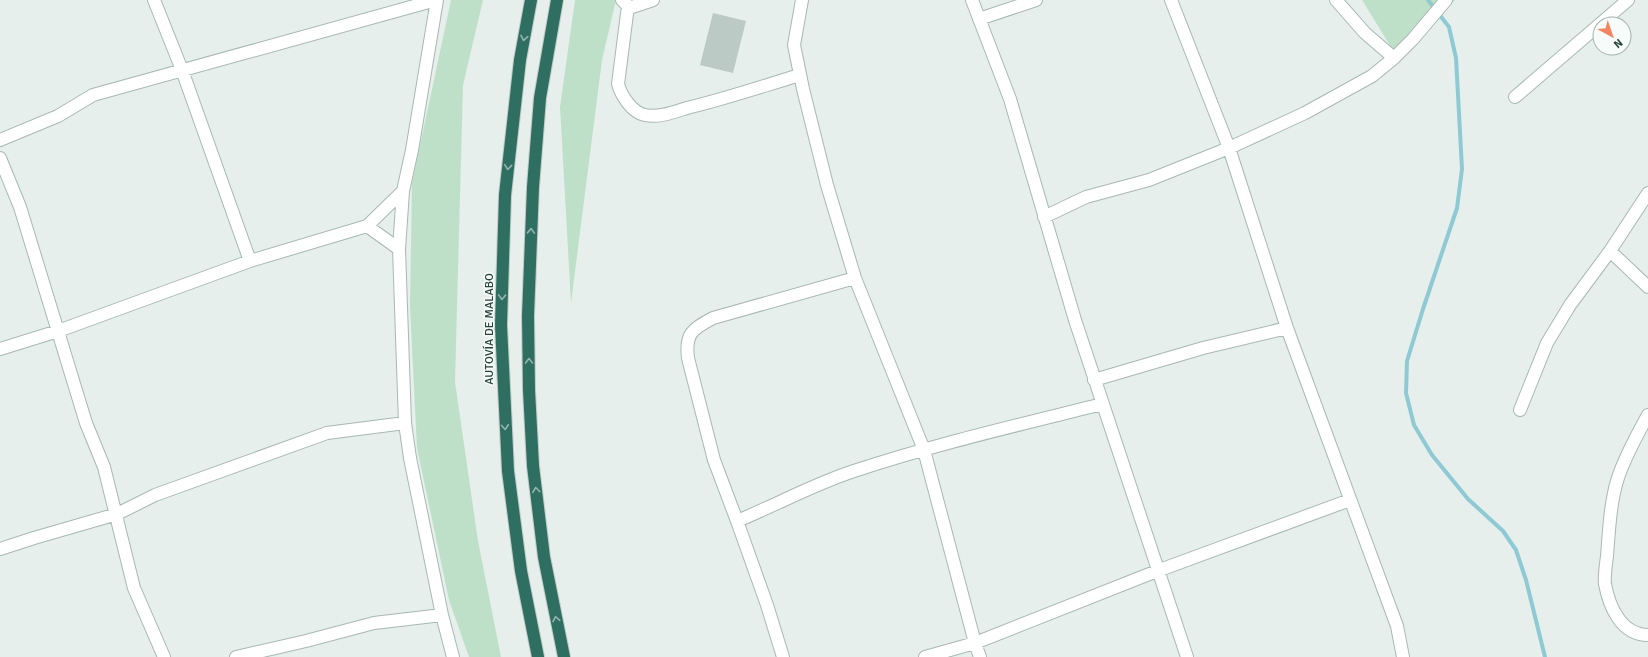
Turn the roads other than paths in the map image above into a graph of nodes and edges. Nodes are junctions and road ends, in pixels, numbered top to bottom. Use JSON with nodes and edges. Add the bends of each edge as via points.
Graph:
{"nodes":[{"id":1,"x":154,"y":0,"type":"edge"},
{"id":2,"x":436,"y":0,"type":"edge"},
{"id":3,"x":531,"y":0,"type":"edge"},
{"id":4,"x":557,"y":0,"type":"edge"},
{"id":5,"x":653,"y":0,"type":"edge"},
{"id":6,"x":802,"y":0,"type":"edge"},
{"id":7,"x":972,"y":0,"type":"edge"},
{"id":8,"x":1036,"y":0,"type":"edge"},
{"id":9,"x":1171,"y":0,"type":"edge"},
{"id":10,"x":1336,"y":0,"type":"edge"},
{"id":11,"x":1446,"y":0,"type":"edge"},
{"id":12,"x":1628,"y":0,"type":"edge"},
{"id":13,"x":625,"y":3,"type":"edge"},
{"id":14,"x":1609,"y":16,"type":"edge"},
{"id":15,"x":979,"y":19,"type":"junction"},
{"id":16,"x":1592,"y":31,"type":"edge"},
{"id":17,"x":1394,"y":58,"type":"junction"},
{"id":18,"x":182,"y":70,"type":"junction"},
{"id":19,"x":800,"y":75,"type":"junction"},
{"id":20,"x":1515,"y":97,"type":"dead end"},
{"id":21,"x":0,"y":140,"type":"edge"},
{"id":22,"x":1229,"y":148,"type":"junction"},
{"id":23,"x":0,"y":158,"type":"edge"},
{"id":24,"x":403,"y":191,"type":"junction"},
{"id":25,"x":1648,"y":192,"type":"edge"},
{"id":26,"x":1044,"y":217,"type":"junction"},
{"id":27,"x":367,"y":226,"type":"junction"},
{"id":28,"x":399,"y":249,"type":"junction"},
{"id":29,"x":1610,"y":251,"type":"junction"},
{"id":30,"x":250,"y":261,"type":"junction"},
{"id":31,"x":855,"y":278,"type":"junction"},
{"id":32,"x":1648,"y":287,"type":"edge"},
{"id":33,"x":1287,"y":328,"type":"junction"},
{"id":34,"x":58,"y":331,"type":"junction"},
{"id":35,"x":0,"y":349,"type":"edge"},
{"id":36,"x":1094,"y":380,"type":"junction"},
{"id":37,"x":1102,"y":404,"type":"junction"},
{"id":38,"x":1520,"y":410,"type":"dead end"},
{"id":39,"x":1648,"y":415,"type":"edge"},
{"id":40,"x":405,"y":423,"type":"junction"},
{"id":41,"x":924,"y":450,"type":"junction"},
{"id":42,"x":1350,"y":500,"type":"junction"},
{"id":43,"x":117,"y":514,"type":"junction"},
{"id":44,"x":737,"y":520,"type":"junction"},
{"id":45,"x":0,"y":549,"type":"edge"},
{"id":46,"x":1157,"y":571,"type":"junction"},
{"id":47,"x":442,"y":615,"type":"junction"},
{"id":48,"x":1648,"y":635,"type":"edge"},
{"id":49,"x":975,"y":643,"type":"junction"},
{"id":50,"x":164,"y":657,"type":"edge"},
{"id":51,"x":236,"y":657,"type":"edge"},
{"id":52,"x":453,"y":657,"type":"edge"},
{"id":53,"x":538,"y":657,"type":"edge"},
{"id":54,"x":564,"y":657,"type":"edge"},
{"id":55,"x":783,"y":657,"type":"edge"},
{"id":56,"x":925,"y":657,"type":"edge"},
{"id":57,"x":980,"y":657,"type":"edge"},
{"id":58,"x":1187,"y":657,"type":"edge"},
{"id":59,"x":1403,"y":657,"type":"edge"}],
"edges":[{"from":1,"to":18,"type":"street"},
{"from":2,"to":18,"type":"street"},
{"from":2,"to":24,"type":"street"},
{"from":3,"to":53,"type":"highway","name":"AUTOVÍA DE MALABO","one_way":true,"via":[[520,60],[505,196],[501,325],[508,471],[521,571]]},
{"from":54,"to":4,"type":"highway","one_way":true,"via":[[544,557],[533,466],[528,316],[533,187],[540,98]]},
{"from":5,"to":13,"type":"street","via":[[635,6]]},
{"from":6,"to":19,"type":"street","via":[[794,45]]},
{"from":7,"to":15,"type":"street"},
{"from":8,"to":15,"type":"street"},
{"from":9,"to":22,"type":"street"},
{"from":10,"to":17,"type":"street","via":[[1365,33]]},
{"from":11,"to":17,"type":"street"},
{"from":12,"to":14,"type":"street"},
{"from":13,"to":19,"type":"street","via":[[618,84],[625,99],[644,115],[658,116]]},
{"from":15,"to":26,"type":"street","via":[[1010,99]]},
{"from":16,"to":20,"type":"street"},
{"from":17,"to":22,"type":"street","via":[[1372,76],[1305,113]]},
{"from":18,"to":21,"type":"street","via":[[93,95],[58,116]]},
{"from":18,"to":30,"type":"street"},
{"from":19,"to":31,"type":"street","via":[[827,185]]},
{"from":22,"to":26,"type":"street","via":[[1149,180],[1086,197]]},
{"from":22,"to":33,"type":"street"},
{"from":23,"to":34,"type":"street","via":[[20,207]]},
{"from":24,"to":27,"type":"street"},
{"from":24,"to":28,"type":"street"},
{"from":25,"to":29,"type":"street"},
{"from":26,"to":36,"type":"street"},
{"from":27,"to":28,"type":"street"},
{"from":27,"to":30,"type":"street"},
{"from":28,"to":40,"type":"street"},
{"from":29,"to":32,"type":"street"},
{"from":29,"to":38,"type":"street","via":[[1570,305],[1547,343]]},
{"from":30,"to":34,"type":"street"},
{"from":31,"to":41,"type":"street"},
{"from":31,"to":44,"type":"street","via":[[712,318],[698,326],[690,335],[687,344],[688,358],[714,460]]},
{"from":33,"to":36,"type":"street","via":[[1203,348]]},
{"from":33,"to":42,"type":"street"},
{"from":34,"to":35,"type":"street"},
{"from":34,"to":43,"type":"street","via":[[86,423],[104,467]]},
{"from":36,"to":37,"type":"street"},
{"from":37,"to":41,"type":"street"},
{"from":37,"to":46,"type":"street"},
{"from":39,"to":48,"type":"street","via":[[1618,480],[1610,514],[1605,582],[1610,604],[1617,618],[1627,628]]},
{"from":40,"to":43,"type":"street","via":[[327,432],[155,495]]},
{"from":40,"to":47,"type":"street"},
{"from":41,"to":44,"type":"street","via":[[832,479]]},
{"from":41,"to":49,"type":"street"},
{"from":42,"to":46,"type":"street"},
{"from":42,"to":59,"type":"street","via":[[1397,626]]},
{"from":43,"to":45,"type":"street"},
{"from":43,"to":50,"type":"street","via":[[134,588]]},
{"from":44,"to":55,"type":"street"},
{"from":46,"to":49,"type":"street"},
{"from":46,"to":58,"type":"street"},
{"from":47,"to":51,"type":"street","via":[[374,623]]},
{"from":47,"to":52,"type":"street"},
{"from":49,"to":56,"type":"street"},
{"from":49,"to":57,"type":"street"}]}
